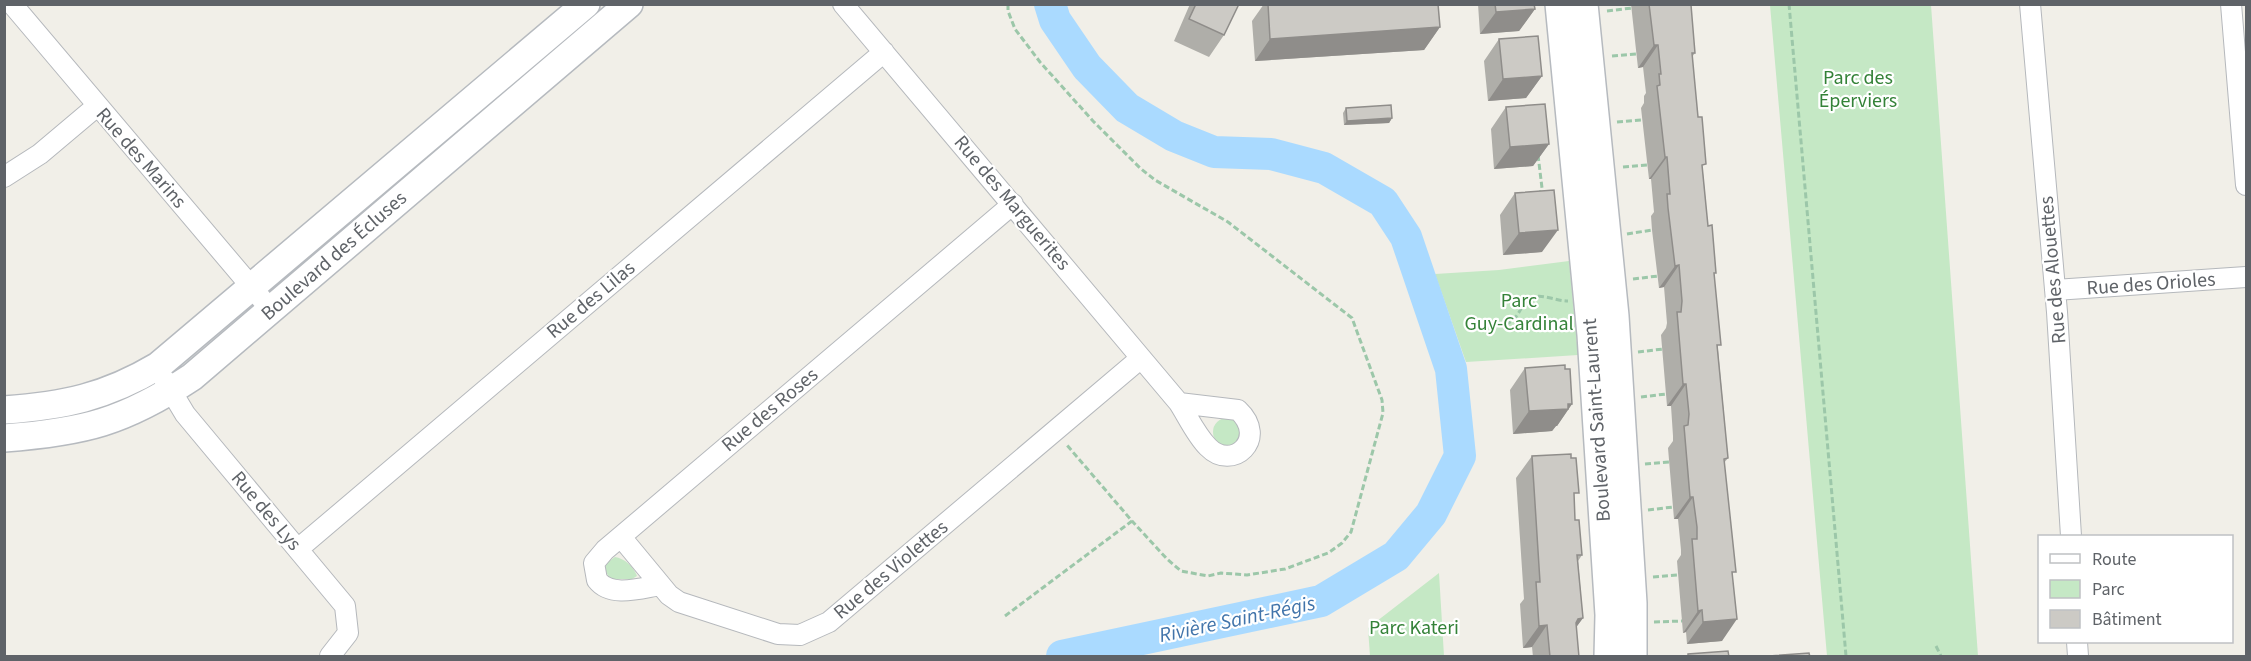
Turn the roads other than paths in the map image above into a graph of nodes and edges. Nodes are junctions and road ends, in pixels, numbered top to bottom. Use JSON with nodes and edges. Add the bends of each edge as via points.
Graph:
{"nodes":[{"id":1,"x":12,"y":4,"type":"edge"},
{"id":2,"x":586,"y":4,"type":"edge"},
{"id":3,"x":629,"y":4,"type":"edge"},
{"id":4,"x":843,"y":4,"type":"edge"},
{"id":5,"x":1559,"y":4,"type":"edge"},
{"id":6,"x":2030,"y":4,"type":"edge"},
{"id":7,"x":2231,"y":4,"type":"edge"},
{"id":8,"x":1591,"y":8,"type":"edge"},
{"id":9,"x":884,"y":52,"type":"junction"},
{"id":10,"x":96,"y":106,"type":"junction"},
{"id":11,"x":465,"y":108,"type":"junction"},
{"id":12,"x":483,"y":128,"type":"junction"},
{"id":13,"x":4,"y":177,"type":"edge"},
{"id":14,"x":2247,"y":186,"type":"edge"},
{"id":15,"x":1013,"y":204,"type":"junction"},
{"id":16,"x":2247,"y":277,"type":"edge"},
{"id":17,"x":253,"y":288,"type":"junction"},
{"id":18,"x":2055,"y":290,"type":"junction"},
{"id":19,"x":271,"y":310,"type":"junction"},
{"id":20,"x":1142,"y":358,"type":"junction"},
{"id":21,"x":158,"y":366,"type":"junction"},
{"id":22,"x":171,"y":391,"type":"junction"},
{"id":23,"x":1179,"y":403,"type":"dead end"},
{"id":24,"x":4,"y":410,"type":"edge"},
{"id":25,"x":4,"y":438,"type":"edge"},
{"id":26,"x":2071,"y":535,"type":"edge"},
{"id":27,"x":621,"y":537,"type":"junction"},
{"id":28,"x":298,"y":549,"type":"junction"},
{"id":29,"x":660,"y":585,"type":"junction"},
{"id":30,"x":330,"y":657,"type":"edge"},
{"id":31,"x":1608,"y":657,"type":"edge"},
{"id":32,"x":1633,"y":657,"type":"edge"}],
"edges":[{"from":1,"to":10,"type":"street","name":"Rue des Marins"},
{"from":2,"to":11,"type":"street","name":"Boulevard des Écluses"},
{"from":3,"to":12,"type":"street","name":"Boulevard des Écluses"},
{"from":4,"to":9,"type":"street","name":"Rue des Marguerites"},
{"from":5,"to":31,"type":"street","name":"Boulevard Saint-Laurent","via":[[1592,335],[1609,607]]},
{"from":6,"to":18,"type":"street","name":"Rue des Alouettes"},
{"from":7,"to":14,"type":"street"},
{"from":8,"to":32,"type":"street","name":"Boulevard Saint-Laurent","via":[[1614,306]]},
{"from":9,"to":15,"type":"street","name":"Rue des Marguerites"},
{"from":9,"to":28,"type":"street","name":"Rue des Lilas"},
{"from":10,"to":13,"type":"street","via":[[40,154]]},
{"from":10,"to":17,"type":"street","name":"Rue des Marins"},
{"from":11,"to":12,"type":"street"},
{"from":11,"to":17,"type":"street","name":"Boulevard des Écluses"},
{"from":12,"to":19,"type":"street","name":"Boulevard des Écluses"},
{"from":15,"to":20,"type":"street","name":"Rue des Marguerites"},
{"from":15,"to":27,"type":"street","name":"Rue des Roses"},
{"from":16,"to":18,"type":"street","name":"Rue des Orioles"},
{"from":17,"to":19,"type":"street","name":"Rue des Marins"},
{"from":17,"to":21,"type":"street","name":"Boulevard des Écluses"},
{"from":18,"to":26,"type":"street","name":"Rue des Alouettes"},
{"from":19,"to":22,"type":"street","name":"Boulevard des Écluses","via":[[203,369]]},
{"from":20,"to":23,"type":"street","name":"Rue des Marguerites"},
{"from":20,"to":29,"type":"street","name":"Rue des Violettes","via":[[829,622],[811,632],[778,634],[680,602]]},
{"from":21,"to":22,"type":"street","name":"Rue des Lys"},
{"from":21,"to":24,"type":"street","name":"Boulevard des Écluses","via":[[120,387],[87,399]]},
{"from":22,"to":25,"type":"street","name":"Boulevard des Écluses","via":[[139,409],[85,429]]},
{"from":22,"to":28,"type":"street","name":"Rue des Lys","via":[[184,414]]},
{"from":27,"to":29,"type":"street","name":"Rue des Violettes"},
{"from":27,"to":29,"type":"street","name":"Rue des Roses","via":[[594,563],[597,580],[602,586],[622,591]]},
{"from":28,"to":30,"type":"street","name":"Rue des Lys","via":[[341,599],[348,614],[348,633]]}]}
